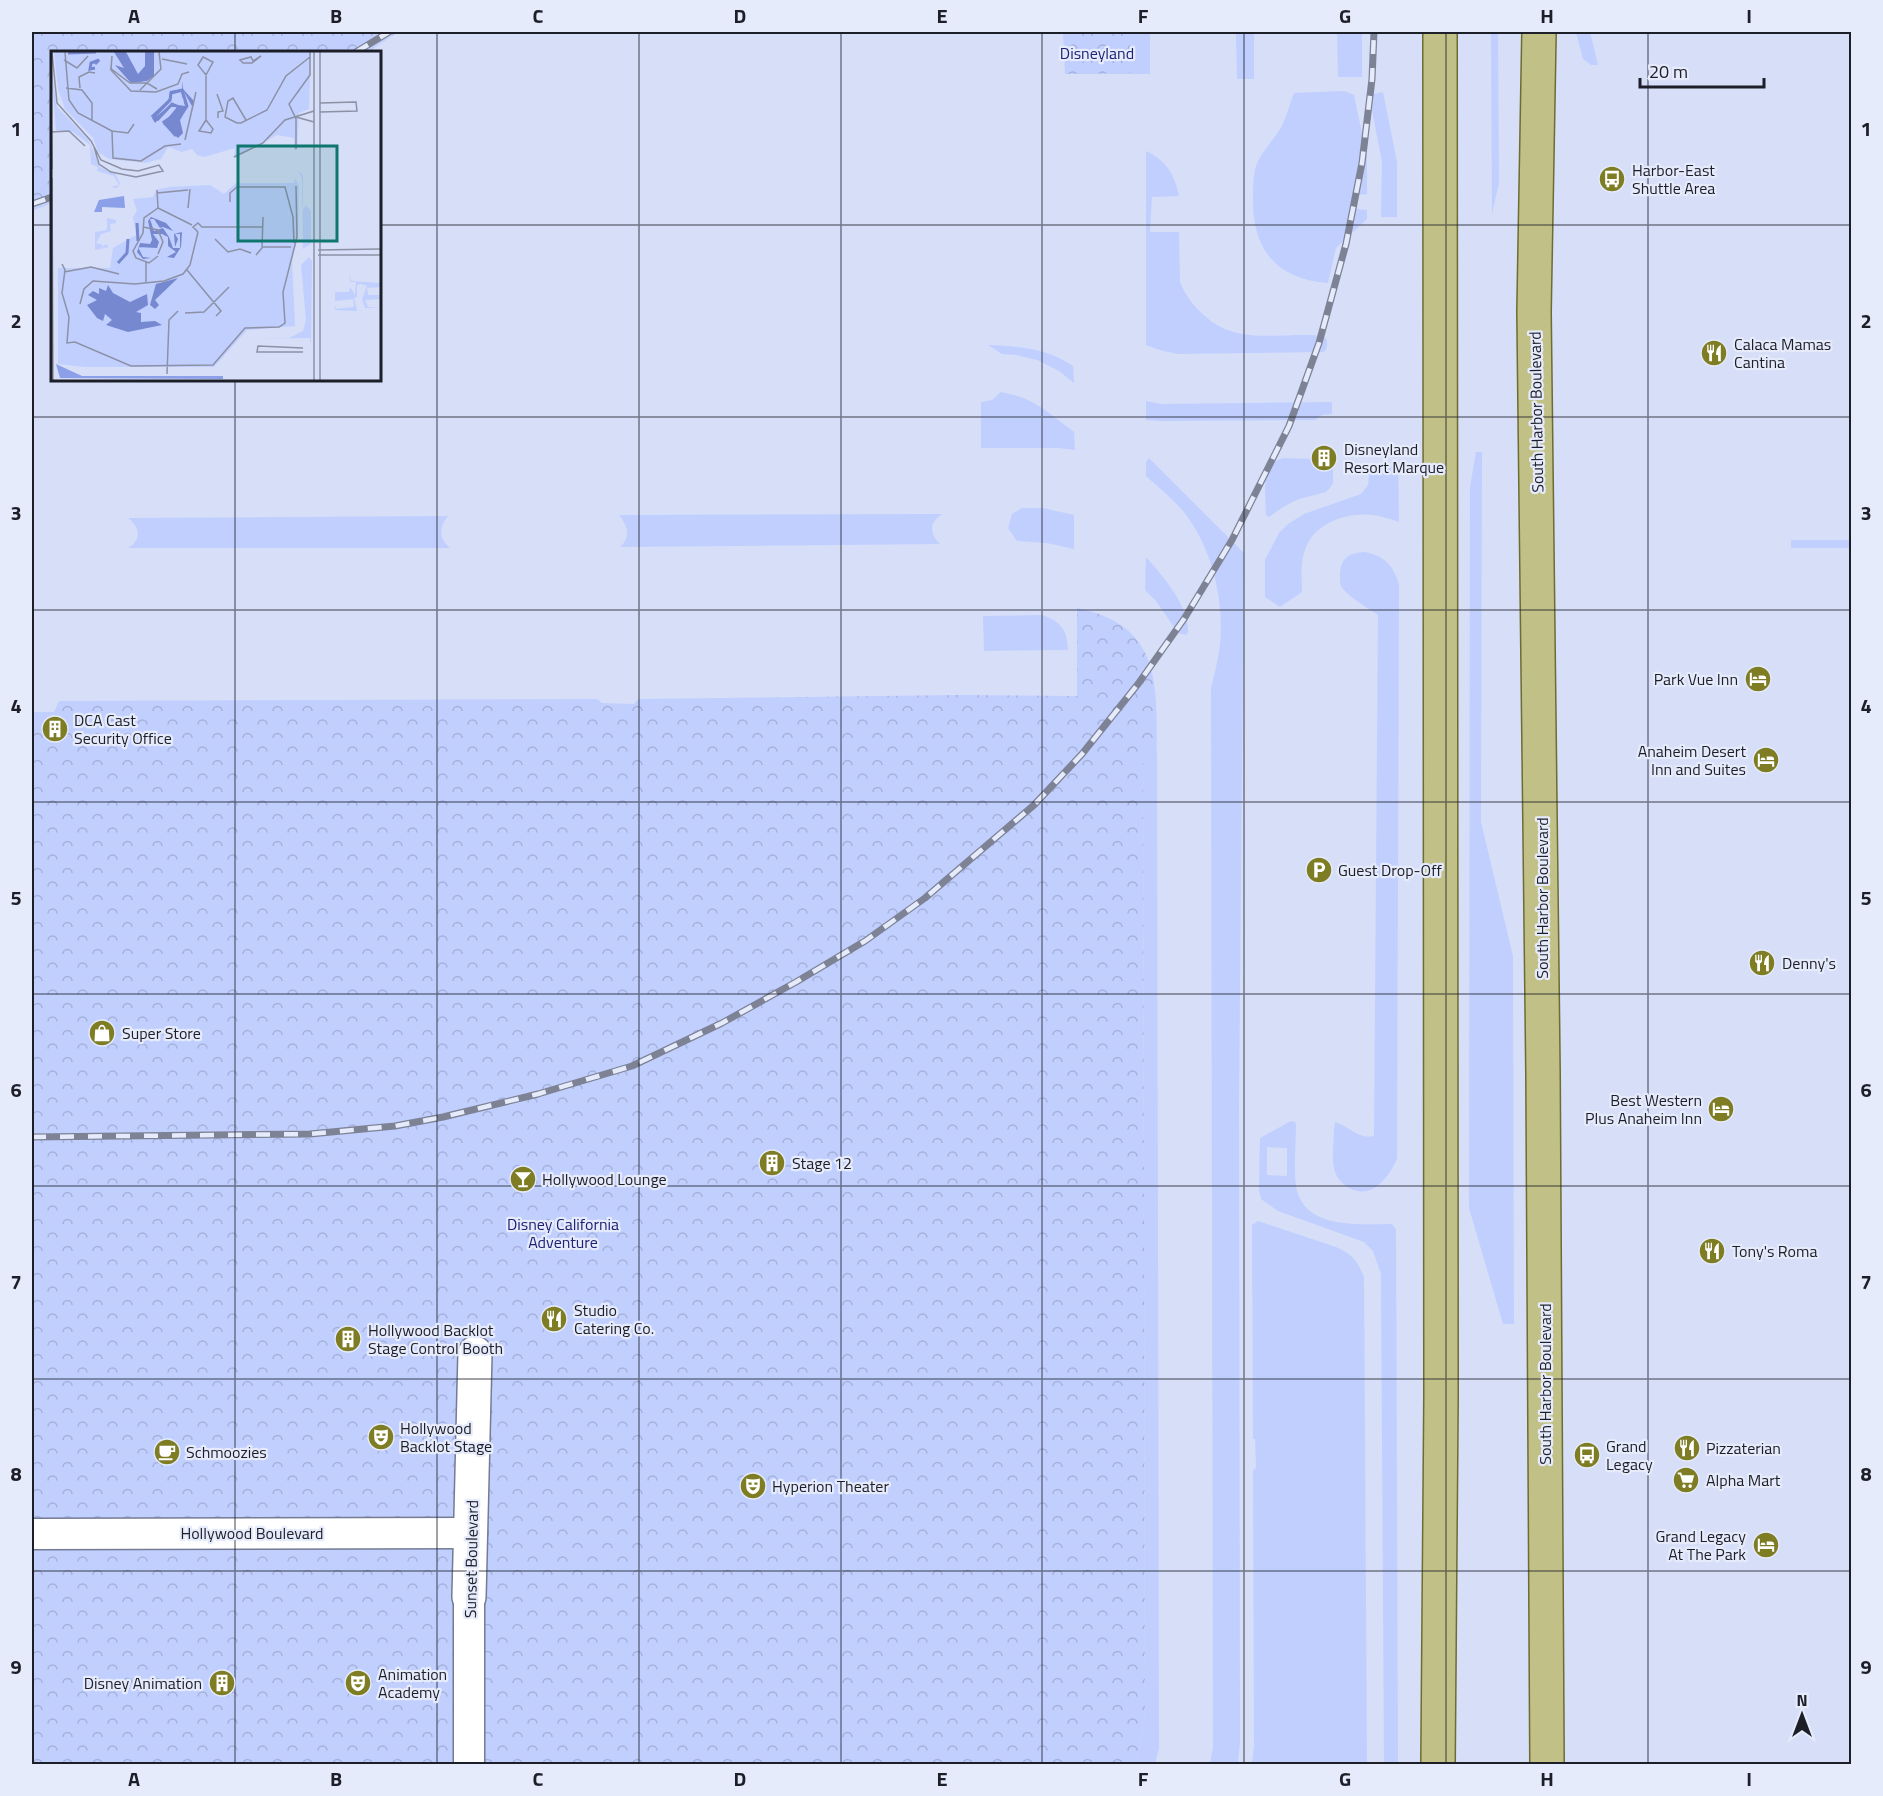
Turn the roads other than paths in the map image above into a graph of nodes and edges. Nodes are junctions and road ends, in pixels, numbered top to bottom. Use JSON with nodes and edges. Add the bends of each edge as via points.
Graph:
{"nodes":[{"id":1,"x":1440,"y":32,"type":"edge"},
{"id":2,"x":1539,"y":32,"type":"edge"},
{"id":3,"x":475,"y":1353,"type":"dead end"},
{"id":4,"x":32,"y":1533,"type":"edge"},
{"id":5,"x":472,"y":1533,"type":"junction"},
{"id":6,"x":469,"y":1597,"type":"joint"},
{"id":7,"x":469,"y":1764,"type":"edge"},
{"id":8,"x":1438,"y":1764,"type":"edge"},
{"id":9,"x":1547,"y":1764,"type":"edge"}],
"edges":[{"from":1,"to":8,"type":"main road"},
{"from":2,"to":9,"type":"main road","name":"South Harbor Boulevard","via":[[1534,312]]},
{"from":3,"to":5,"type":"street","name":"Sunset Boulevard"},
{"from":4,"to":5,"type":"street","name":"Hollywood Boulevard"},
{"from":5,"to":6,"type":"street","name":"Sunset Boulevard"},
{"from":6,"to":7,"type":"street","name":"Sunset Boulevard"}]}
